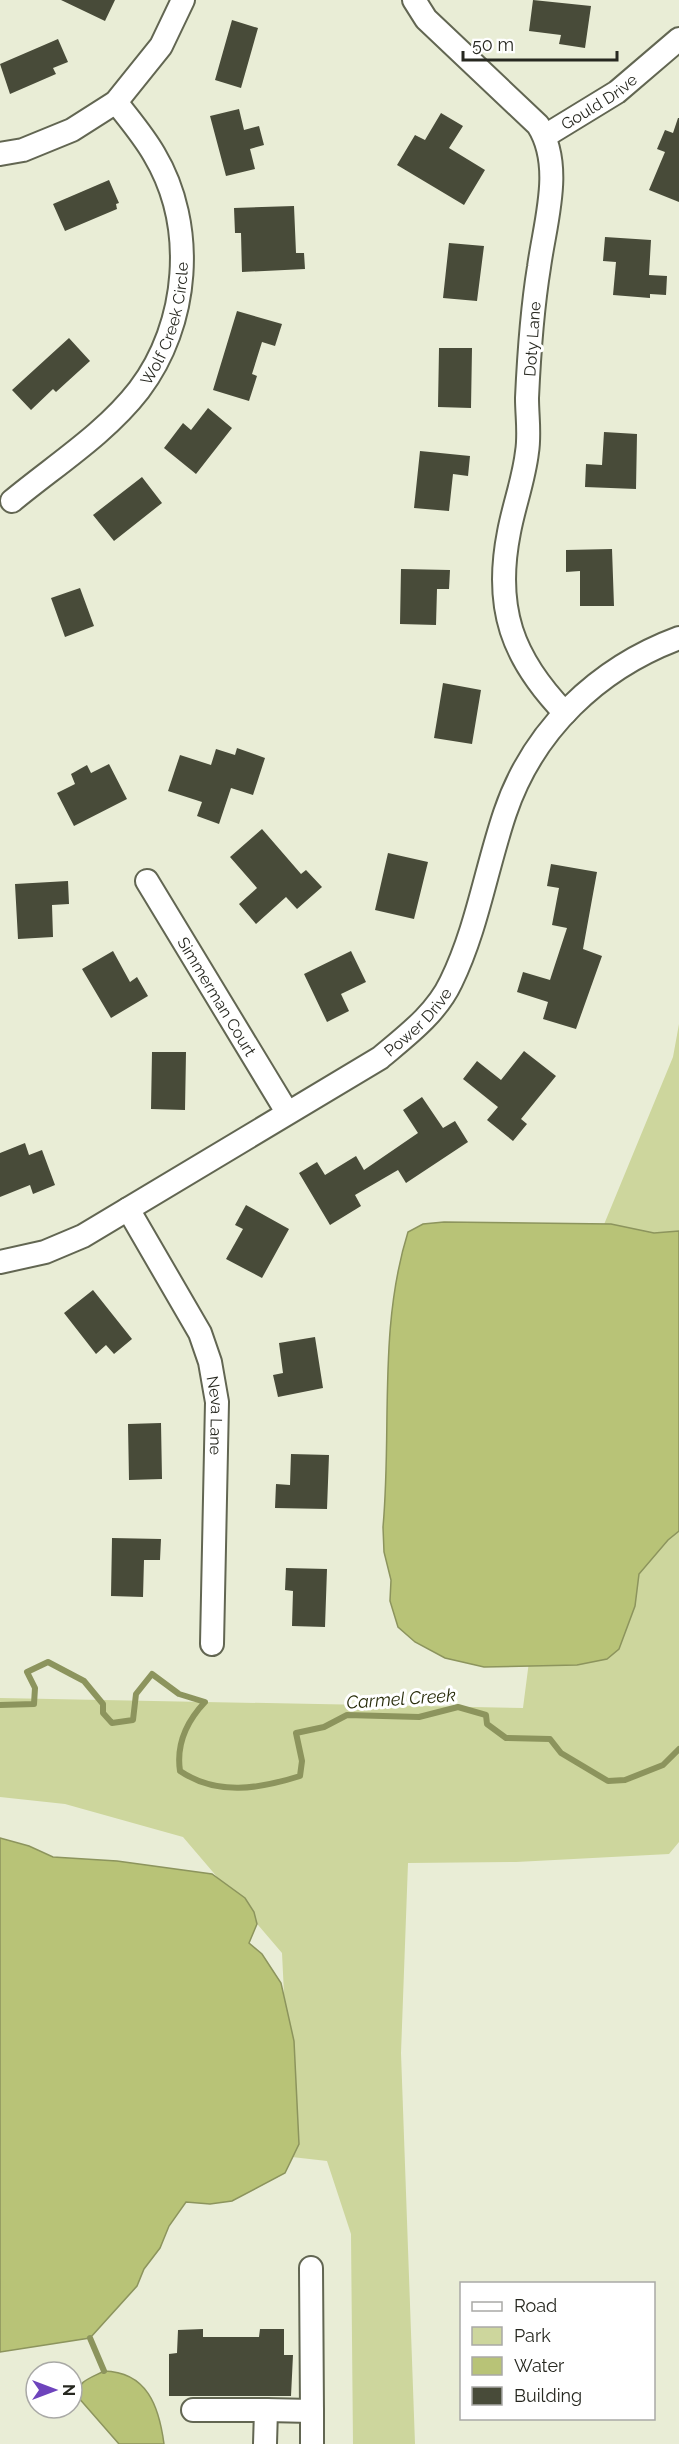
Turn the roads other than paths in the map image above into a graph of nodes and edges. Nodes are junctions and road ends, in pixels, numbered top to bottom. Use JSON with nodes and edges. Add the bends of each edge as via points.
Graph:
{"nodes":[{"id":1,"x":183,"y":0,"type":"edge"},
{"id":2,"x":414,"y":0,"type":"edge"},
{"id":3,"x":679,"y":39,"type":"edge"},
{"id":4,"x":116,"y":102,"type":"junction"},
{"id":5,"x":545,"y":136,"type":"junction"},
{"id":6,"x":0,"y":154,"type":"edge"},
{"id":7,"x":12,"y":501,"type":"dead end"},
{"id":8,"x":679,"y":638,"type":"edge"},
{"id":9,"x":565,"y":713,"type":"junction"},
{"id":10,"x":147,"y":881,"type":"dead end"},
{"id":11,"x":287,"y":1112,"type":"junction"},
{"id":12,"x":128,"y":1209,"type":"junction"},
{"id":13,"x":0,"y":1262,"type":"edge"},
{"id":14,"x":212,"y":1644,"type":"dead end"},
{"id":15,"x":311,"y":2268,"type":"dead end"},
{"id":16,"x":193,"y":2410,"type":"dead end"},
{"id":17,"x":266,"y":2410,"type":"junction"},
{"id":18,"x":312,"y":2411,"type":"junction"},
{"id":19,"x":265,"y":2444,"type":"edge"},
{"id":20,"x":312,"y":2444,"type":"edge"}],
"edges":[{"from":1,"to":4,"type":"street","via":[[161,46]]},
{"from":2,"to":5,"type":"street","name":"Doty Lane","via":[[426,19]]},
{"from":3,"to":5,"type":"street","name":"Gould Drive","via":[[617,92]]},
{"from":4,"to":6,"type":"street","via":[[72,130],[23,150]]},
{"from":4,"to":7,"type":"street","name":"Wolf Creek Circle","via":[[154,154],[168,183],[183,272],[177,310],[164,349],[138,390],[106,424]]},
{"from":5,"to":9,"type":"street","name":"Doty Lane","via":[[551,185],[534,302],[527,399],[528,450],[509,532],[504,579],[508,618],[520,655],[539,686]]},
{"from":8,"to":9,"type":"street","name":"Power Drive","via":[[621,665],[581,695]]},
{"from":9,"to":11,"type":"street","name":"Power Drive","via":[[542,739],[519,777],[469,938],[450,984],[420,1024],[380,1058]]},
{"from":10,"to":11,"type":"street","name":"Simmerman Court"},
{"from":11,"to":12,"type":"street","name":"Power Drive"},
{"from":12,"to":13,"type":"street","name":"Power Drive","via":[[83,1236],[45,1252]]},
{"from":12,"to":14,"type":"street","name":"Neva Lane","via":[[201,1333],[210,1362],[217,1402]]},
{"from":15,"to":18,"type":"street"},
{"from":16,"to":17,"type":"street"},
{"from":17,"to":18,"type":"street"},
{"from":17,"to":19,"type":"street"},
{"from":18,"to":20,"type":"street"}]}
